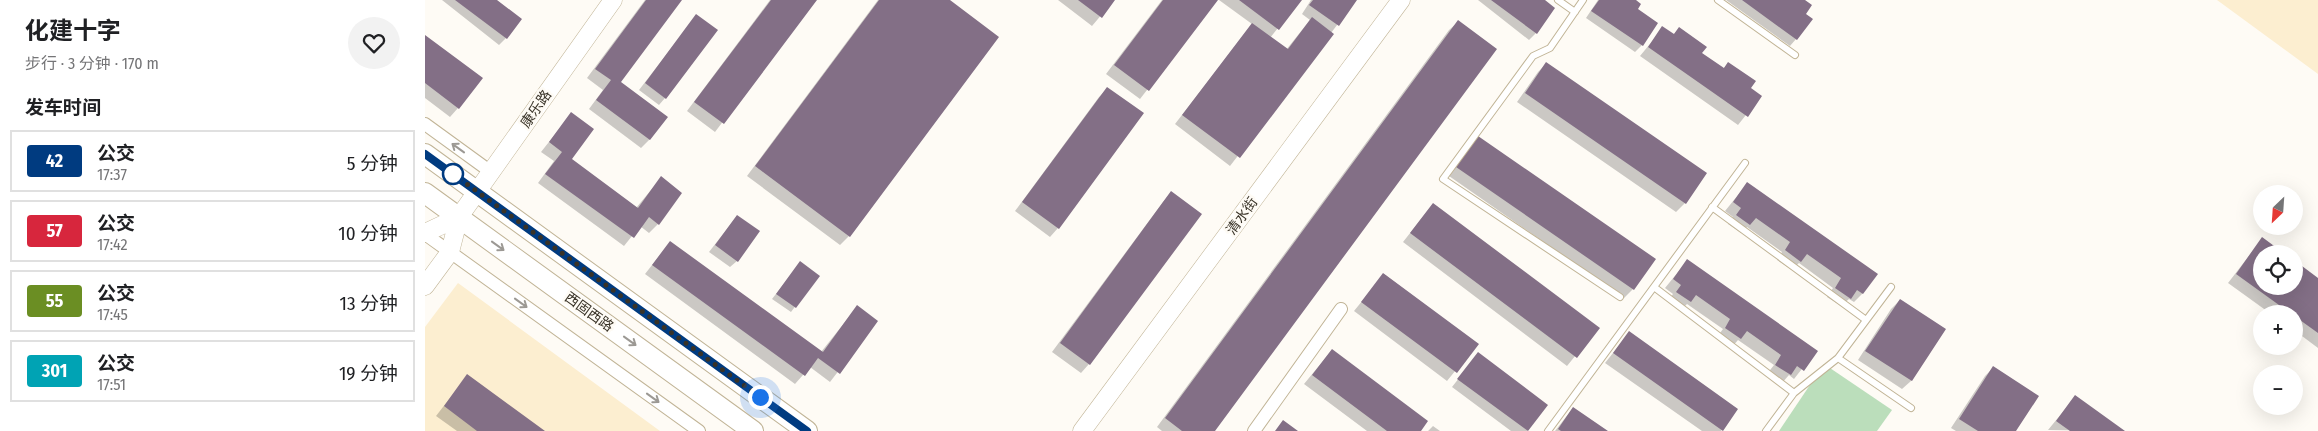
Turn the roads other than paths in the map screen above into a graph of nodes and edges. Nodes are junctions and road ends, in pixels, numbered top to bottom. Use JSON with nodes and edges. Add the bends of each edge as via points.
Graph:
{"nodes":[{"id":1,"x":613,"y":0,"type":"edge"},
{"id":2,"x":1401,"y":0,"type":"edge"},
{"id":3,"x":1557,"y":0,"type":"edge"},
{"id":4,"x":1583,"y":0,"type":"edge"},
{"id":5,"x":1718,"y":0,"type":"edge"},
{"id":6,"x":1575,"y":12,"type":"junction"},
{"id":7,"x":1795,"y":55,"type":"dead end"},
{"id":8,"x":425,"y":124,"type":"edge"},
{"id":9,"x":425,"y":154,"type":"edge"},
{"id":10,"x":1745,"y":163,"type":"dead end"},
{"id":11,"x":491,"y":172,"type":"junction"},
{"id":12,"x":477,"y":192,"type":"junction"},
{"id":13,"x":425,"y":193,"type":"edge"},
{"id":14,"x":1712,"y":207,"type":"junction"},
{"id":15,"x":459,"y":217,"type":"junction"},
{"id":16,"x":425,"y":234,"type":"edge"},
{"id":17,"x":450,"y":252,"type":"junction"},
{"id":18,"x":425,"y":286,"type":"edge"},
{"id":19,"x":1654,"y":287,"type":"junction"},
{"id":20,"x":1891,"y":287,"type":"dead end"},
{"id":21,"x":1620,"y":297,"type":"dead end"},
{"id":22,"x":1341,"y":309,"type":"dead end"},
{"id":23,"x":1866,"y":320,"type":"junction"},
{"id":24,"x":1838,"y":358,"type":"junction"},
{"id":25,"x":1794,"y":393,"type":"junction"},
{"id":26,"x":1911,"y":408,"type":"dead end"},
{"id":27,"x":699,"y":431,"type":"edge"},
{"id":28,"x":753,"y":431,"type":"edge"},
{"id":29,"x":807,"y":431,"type":"edge"},
{"id":30,"x":1082,"y":431,"type":"edge"},
{"id":31,"x":1254,"y":431,"type":"edge"},
{"id":32,"x":1548,"y":431,"type":"edge"},
{"id":33,"x":1766,"y":431,"type":"edge"}],
"edges":[{"from":1,"to":11,"type":"street","name":"康乐路"},
{"from":2,"to":30,"type":"street","name":"清水街"},
{"from":3,"to":6,"type":"lane"},
{"from":4,"to":6,"type":"lane"},
{"from":5,"to":7,"type":"lane"},
{"from":6,"to":21,"type":"lane","via":[[1549,48],[1533,56],[1443,179]]},
{"from":11,"to":8,"type":"street","one_way":true},
{"from":9,"to":12,"type":"main road"},
{"from":10,"to":14,"type":"lane"},
{"from":11,"to":12,"type":"street","name":"康乐路"},
{"from":12,"to":15,"type":"street","name":"康乐路"},
{"from":12,"to":29,"type":"main road"},
{"from":13,"to":15,"type":"main road","name":"西固西路"},
{"from":14,"to":19,"type":"lane"},
{"from":14,"to":23,"type":"lane"},
{"from":15,"to":16,"type":"street","name":"康乐路"},
{"from":15,"to":17,"type":"street","name":"康乐路"},
{"from":15,"to":28,"type":"main road","name":"西固西路","one_way":true},
{"from":16,"to":17,"type":"street"},
{"from":17,"to":18,"type":"street","name":"康乐路"},
{"from":17,"to":27,"type":"street","one_way":true},
{"from":19,"to":25,"type":"lane"},
{"from":19,"to":32,"type":"lane"},
{"from":20,"to":23,"type":"lane"},
{"from":22,"to":31,"type":"street"},
{"from":23,"to":24,"type":"lane"},
{"from":24,"to":25,"type":"lane"},
{"from":24,"to":26,"type":"lane"},
{"from":25,"to":33,"type":"lane"}]}
